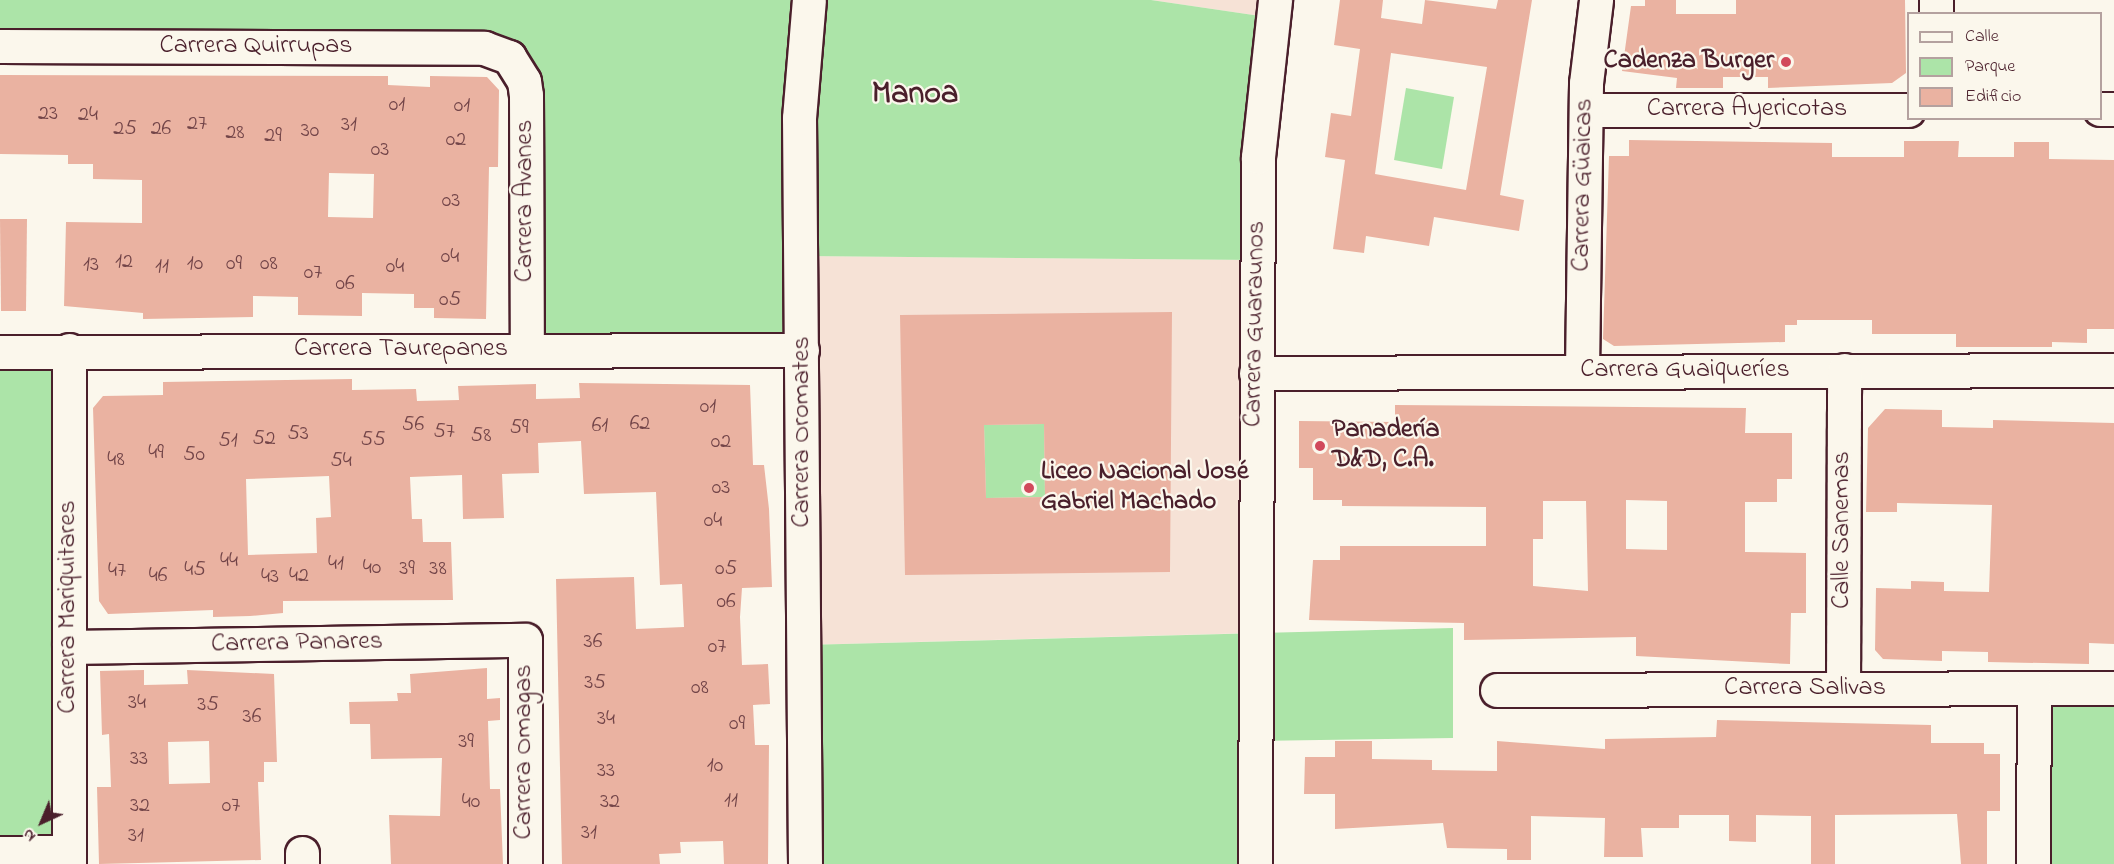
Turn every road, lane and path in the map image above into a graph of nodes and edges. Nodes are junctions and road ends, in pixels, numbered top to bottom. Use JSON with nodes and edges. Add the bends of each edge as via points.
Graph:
{"nodes":[{"id":1,"x":809,"y":0,"type":"edge"},
{"id":2,"x":1275,"y":0,"type":"edge"},
{"id":3,"x":1596,"y":0,"type":"edge"},
{"id":4,"x":0,"y":46,"type":"edge"},
{"id":5,"x":509,"y":57,"type":"joint"},
{"id":6,"x":1586,"y":110,"type":"junction"},
{"id":7,"x":1907,"y":110,"type":"edge"},
{"id":8,"x":69,"y":350,"type":"junction"},
{"id":9,"x":527,"y":350,"type":"junction"},
{"id":10,"x":802,"y":350,"type":"junction"},
{"id":11,"x":0,"y":352,"type":"edge"},
{"id":12,"x":1844,"y":370,"type":"junction"},
{"id":13,"x":2114,"y":370,"type":"edge"},
{"id":14,"x":1582,"y":371,"type":"junction"},
{"id":15,"x":1256,"y":373,"type":"junction"},
{"id":16,"x":525,"y":640,"type":"joint"},
{"id":17,"x":69,"y":647,"type":"junction"},
{"id":18,"x":2034,"y":688,"type":"junction"},
{"id":19,"x":2114,"y":688,"type":"edge"},
{"id":20,"x":1843,"y":689,"type":"junction"},
{"id":21,"x":1497,"y":690,"type":"dead end"},
{"id":22,"x":0,"y":853,"type":"edge"},
{"id":23,"x":69,"y":858,"type":"edge"},
{"id":24,"x":525,"y":864,"type":"edge"},
{"id":25,"x":806,"y":864,"type":"edge"},
{"id":26,"x":1255,"y":864,"type":"edge"},
{"id":27,"x":2032,"y":864,"type":"edge"}],
"edges":[{"from":1,"to":10,"type":"street","name":"Carrera Oromates","via":[[800,118]]},
{"from":2,"to":15,"type":"street","name":"Carrera Guaraunos","via":[[1258,157]]},
{"from":3,"to":6,"type":"street","name":"Carrera Güaicas"},
{"from":4,"to":5,"type":"street","name":"Carrera Quirrupas","via":[[484,48]]},
{"from":5,"to":9,"type":"street","name":"Carrera Avanes","via":[[524,81],[526,96]]},
{"from":6,"to":7,"type":"street","name":"Carrera Ayericotas"},
{"from":6,"to":14,"type":"street","name":"Carrera Güaicas"},
{"from":8,"to":9,"type":"street","name":"Carrera Taurepanes"},
{"from":8,"to":11,"type":"street","name":"Carrera Taurepanes"},
{"from":8,"to":17,"type":"street","name":"Carrera Mariquitares"},
{"from":9,"to":10,"type":"street","name":"Carrera Taurepanes"},
{"from":10,"to":25,"type":"street","name":"Carrera Oromates"},
{"from":12,"to":13,"type":"street","name":"Carrera Guaiqueríes"},
{"from":12,"to":14,"type":"street","name":"Carrera Guaiqueríes"},
{"from":12,"to":20,"type":"street","name":"Calle Sanemas"},
{"from":14,"to":15,"type":"street","name":"Carrera Guaiqueríes"},
{"from":15,"to":26,"type":"street","name":"Carrera Guaraunos"},
{"from":16,"to":17,"type":"street","name":"Carrera Panares"},
{"from":16,"to":24,"type":"street","name":"Carrera Omagas"},
{"from":17,"to":23,"type":"street","name":"Carrera Mariquitares"},
{"from":18,"to":19,"type":"street","name":"Carrera Salivas"},
{"from":18,"to":20,"type":"street","name":"Carrera Salivas"},
{"from":18,"to":27,"type":"street"},
{"from":20,"to":21,"type":"street","name":"Carrera Salivas"},
{"from":22,"to":23,"type":"street"}]}
